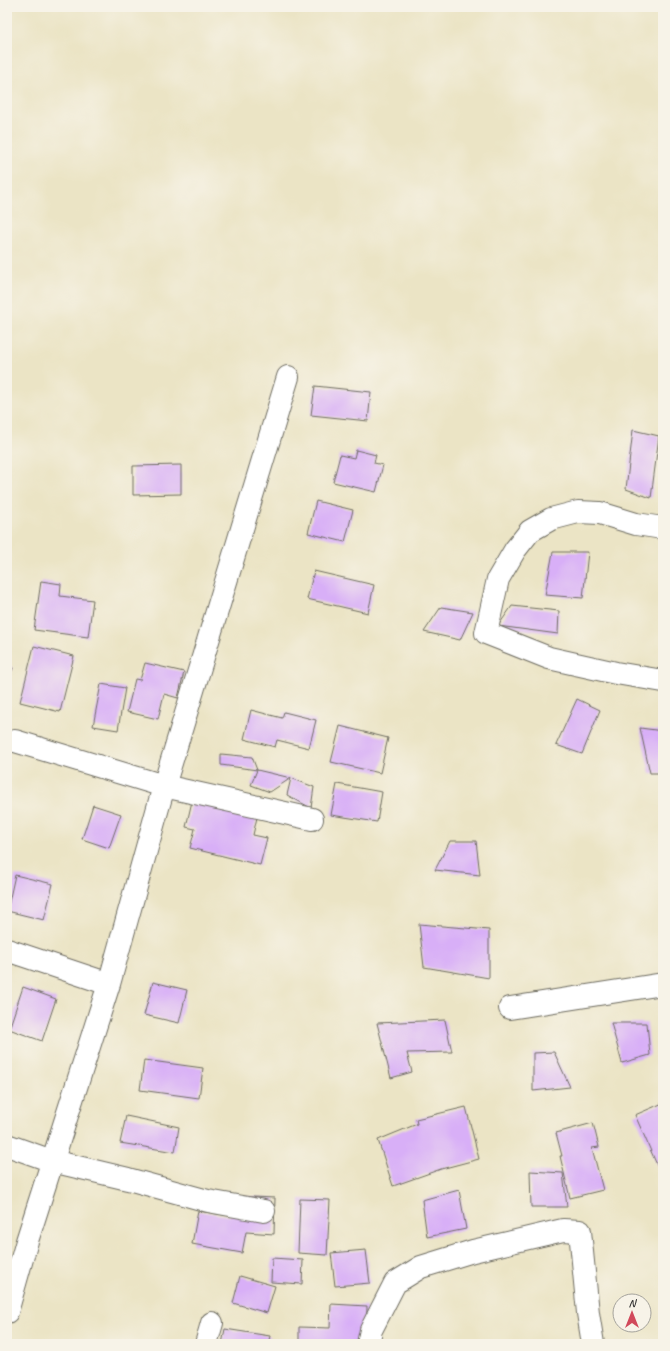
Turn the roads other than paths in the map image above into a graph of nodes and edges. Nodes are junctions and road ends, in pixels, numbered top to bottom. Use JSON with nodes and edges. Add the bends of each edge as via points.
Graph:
{"nodes":[{"id":1,"x":288,"y":377,"type":"dead end"},
{"id":2,"x":663,"y":528,"type":"edge"},
{"id":3,"x":663,"y":681,"type":"edge"},
{"id":4,"x":15,"y":741,"type":"dead end"},
{"id":5,"x":164,"y":786,"type":"junction"},
{"id":6,"x":312,"y":819,"type":"dead end"},
{"id":7,"x":7,"y":950,"type":"edge"},
{"id":8,"x":109,"y":984,"type":"junction"},
{"id":9,"x":663,"y":984,"type":"edge"},
{"id":10,"x":510,"y":1008,"type":"dead end"},
{"id":11,"x":7,"y":1145,"type":"edge"},
{"id":12,"x":52,"y":1161,"type":"junction"},
{"id":13,"x":264,"y":1211,"type":"dead end"},
{"id":14,"x":7,"y":1312,"type":"edge"},
{"id":15,"x":212,"y":1323,"type":"dead end"},
{"id":16,"x":206,"y":1344,"type":"edge"},
{"id":17,"x":368,"y":1344,"type":"edge"},
{"id":18,"x":593,"y":1344,"type":"edge"}],
"edges":[{"from":1,"to":5,"type":"street"},
{"from":2,"to":3,"type":"street","via":[[636,524],[600,513],[578,512],[551,519],[535,528],[515,550],[498,580],[486,632],[549,658]]},
{"from":4,"to":5,"type":"street"},
{"from":5,"to":6,"type":"street"},
{"from":5,"to":8,"type":"street"},
{"from":7,"to":8,"type":"street"},
{"from":8,"to":12,"type":"street"},
{"from":9,"to":10,"type":"street"},
{"from":11,"to":12,"type":"street"},
{"from":12,"to":13,"type":"street","via":[[208,1201]]},
{"from":12,"to":14,"type":"street"},
{"from":15,"to":16,"type":"street"},
{"from":17,"to":18,"type":"street","via":[[371,1330],[395,1283],[421,1268],[473,1251],[563,1230],[580,1231]]}]}
